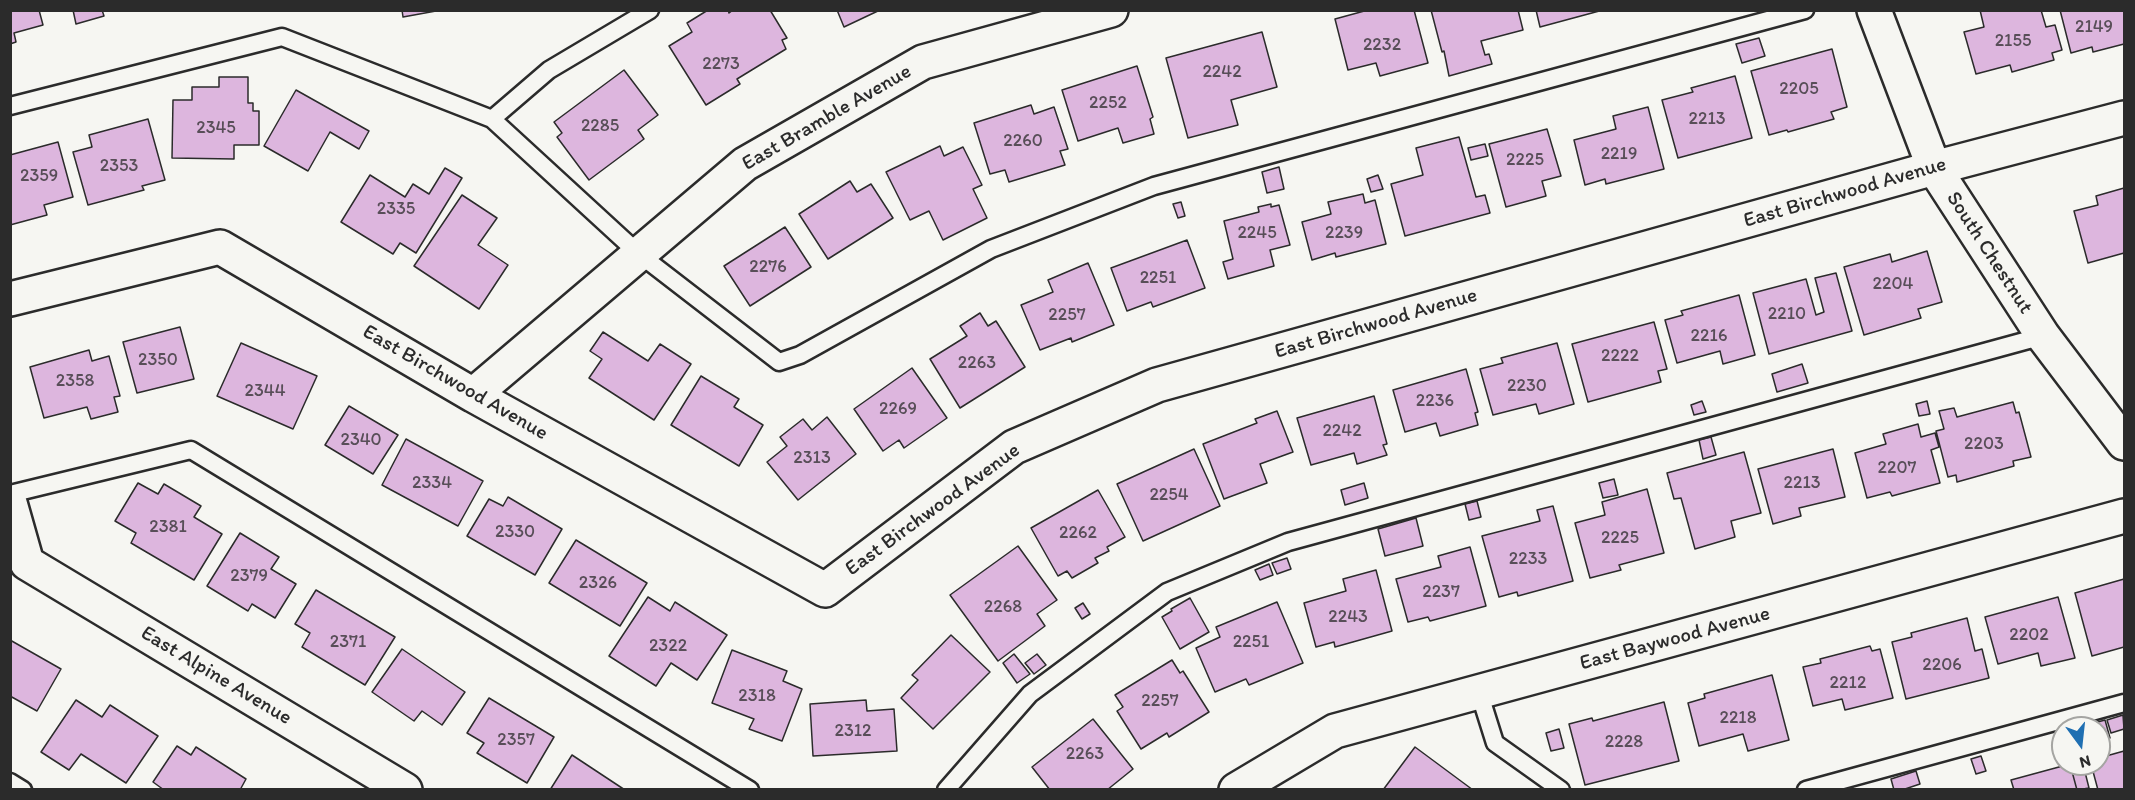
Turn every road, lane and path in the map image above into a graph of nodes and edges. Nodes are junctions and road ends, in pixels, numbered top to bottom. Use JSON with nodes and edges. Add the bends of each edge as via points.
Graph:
{"nodes":[{"id":1,"x":650,"y":10,"type":"edge"},
{"id":2,"x":1111,"y":10,"type":"edge"},
{"id":3,"x":1805,"y":10,"type":"edge"},
{"id":4,"x":1874,"y":10,"type":"edge"},
{"id":5,"x":10,"y":106,"type":"edge"},
{"id":6,"x":2124,"y":118,"type":"edge"},
{"id":7,"x":492,"y":119,"type":"junction"},
{"id":8,"x":1934,"y":168,"type":"junction"},
{"id":9,"x":639,"y":254,"type":"junction"},
{"id":10,"x":10,"y":299,"type":"edge"},
{"id":11,"x":2043,"y":336,"type":"junction"},
{"id":12,"x":473,"y":395,"type":"junction"},
{"id":13,"x":2124,"y":443,"type":"edge"},
{"id":14,"x":10,"y":494,"type":"edge"},
{"id":15,"x":10,"y":503,"type":"edge"},
{"id":16,"x":2124,"y":516,"type":"edge"},
{"id":17,"x":1479,"y":692,"type":"junction"},
{"id":18,"x":2124,"y":703,"type":"edge"},
{"id":19,"x":10,"y":782,"type":"edge"},
{"id":20,"x":23,"y":789,"type":"edge"},
{"id":21,"x":405,"y":789,"type":"edge"},
{"id":22,"x":750,"y":789,"type":"edge"},
{"id":23,"x":946,"y":789,"type":"edge"},
{"id":24,"x":1236,"y":789,"type":"edge"},
{"id":25,"x":1562,"y":789,"type":"edge"},
{"id":26,"x":1806,"y":789,"type":"edge"}],
"edges":[{"from":1,"to":7,"type":"lane","via":[[549,70]]},
{"from":2,"to":9,"type":"street","name":"East Bramble Avenue","via":[[923,62],[745,164]]},
{"from":3,"to":9,"type":"lane","via":[[1155,186],[991,249],[779,362]]},
{"from":4,"to":8,"type":"street","name":"South Chestnut"},
{"from":5,"to":7,"type":"lane","via":[[282,37]]},
{"from":6,"to":8,"type":"street","name":"East Birchwood Avenue"},
{"from":7,"to":9,"type":"lane"},
{"from":8,"to":11,"type":"street","name":"South Chestnut"},
{"from":8,"to":12,"type":"street","name":"East Birchwood Avenue","via":[[1157,385],[1014,447],[825,590]]},
{"from":9,"to":12,"type":"street","name":"East Bramble Avenue"},
{"from":10,"to":12,"type":"street","name":"East Birchwood Avenue","via":[[220,247]]},
{"from":11,"to":13,"type":"street","name":"South Chestnut"},
{"from":11,"to":23,"type":"lane","via":[[1288,542],[1167,592],[1030,694]]},
{"from":14,"to":22,"type":"lane","via":[[191,450]]},
{"from":15,"to":21,"type":"street","name":"East Alpine Avenue","via":[[27,563]]},
{"from":16,"to":17,"type":"street","name":"East Baywood Avenue"},
{"from":17,"to":24,"type":"street","name":"East Baywood Avenue","via":[[1335,731]]},
{"from":17,"to":25,"type":"lane","via":[[1495,743]]},
{"from":18,"to":26,"type":"lane"},
{"from":19,"to":20,"type":"lane"}]}
